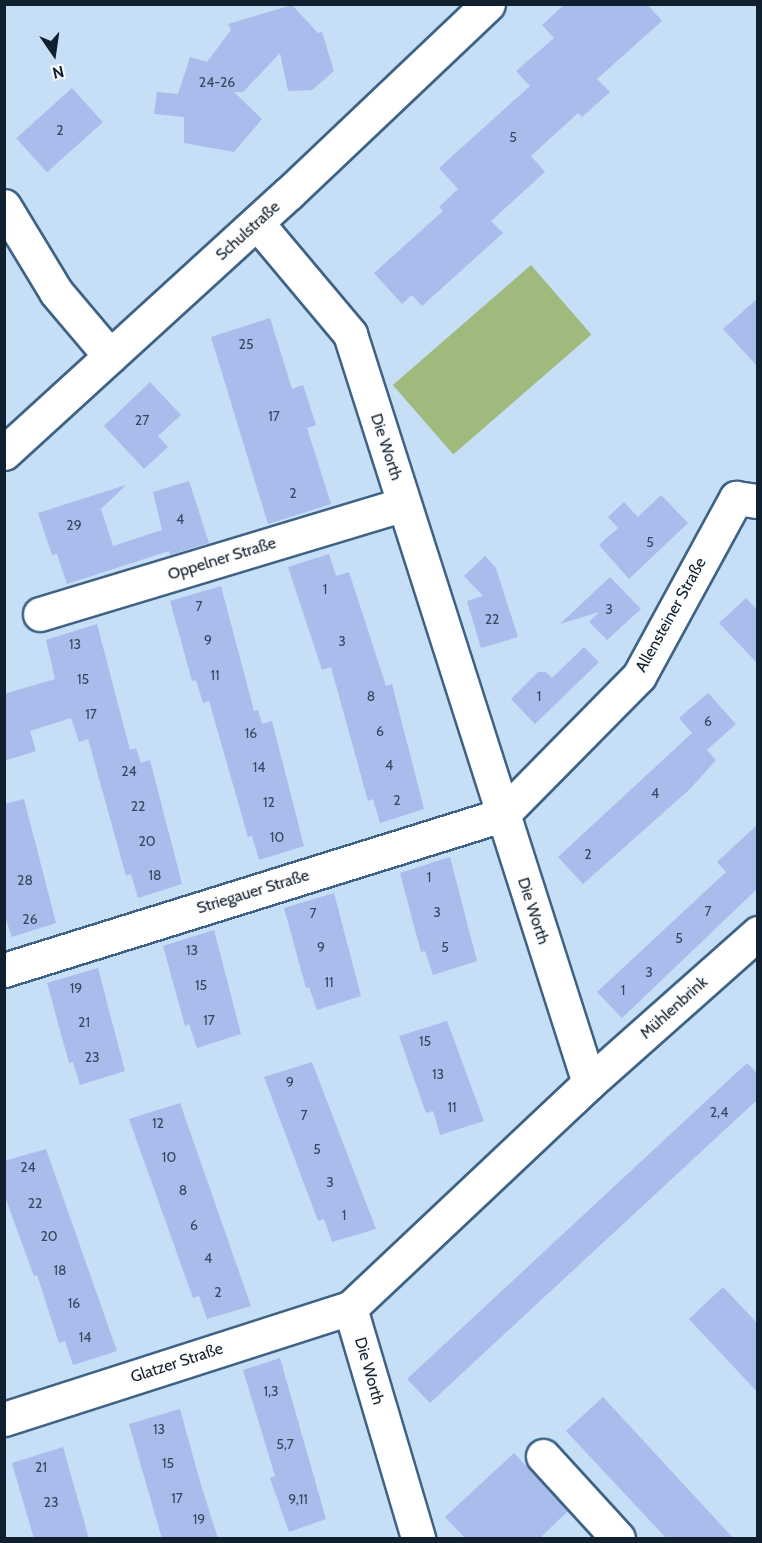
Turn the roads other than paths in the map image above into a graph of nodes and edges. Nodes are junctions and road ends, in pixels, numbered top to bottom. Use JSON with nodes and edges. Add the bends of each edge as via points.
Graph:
{"nodes":[{"id":1,"x":488,"y":4,"type":"edge"},
{"id":2,"x":4,"y":206,"type":"edge"},
{"id":3,"x":257,"y":223,"type":"junction"},
{"id":4,"x":110,"y":356,"type":"junction"},
{"id":5,"x":4,"y":453,"type":"edge"},
{"id":6,"x":758,"y":501,"type":"edge"},
{"id":7,"x":404,"y":504,"type":"junction"},
{"id":8,"x":40,"y":614,"type":"dead end"},
{"id":9,"x":502,"y":815,"type":"junction"},
{"id":10,"x":758,"y":933,"type":"edge"},
{"id":11,"x":4,"y":970,"type":"edge"},
{"id":12,"x":589,"y":1083,"type":"junction"},
{"id":13,"x":350,"y":1308,"type":"junction"},
{"id":14,"x":4,"y":1419,"type":"edge"},
{"id":15,"x":543,"y":1456,"type":"dead end"},
{"id":16,"x":418,"y":1539,"type":"edge"},
{"id":17,"x":618,"y":1539,"type":"edge"}],
"edges":[{"from":1,"to":3,"type":"street","name":"Schulstraße"},
{"from":2,"to":4,"type":"street","via":[[56,292]]},
{"from":3,"to":4,"type":"street","name":"Schulstraße"},
{"from":3,"to":7,"type":"street","name":"Die Worth","via":[[350,334]]},
{"from":4,"to":5,"type":"street","name":"Schulstraße"},
{"from":6,"to":9,"type":"street","name":"Allensteiner Straße","via":[[736,498],[639,676]]},
{"from":7,"to":8,"type":"street","name":"Oppelner Straße"},
{"from":7,"to":9,"type":"street","name":"Die Worth"},
{"from":9,"to":11,"type":"street","name":"Striegauer Straße"},
{"from":9,"to":12,"type":"street","name":"Die Worth"},
{"from":10,"to":12,"type":"street","name":"Mühlenbrink"},
{"from":12,"to":13,"type":"street"},
{"from":13,"to":14,"type":"street","name":"Glatzer Straße"},
{"from":13,"to":16,"type":"street","name":"Die Worth"},
{"from":15,"to":17,"type":"street"}]}
